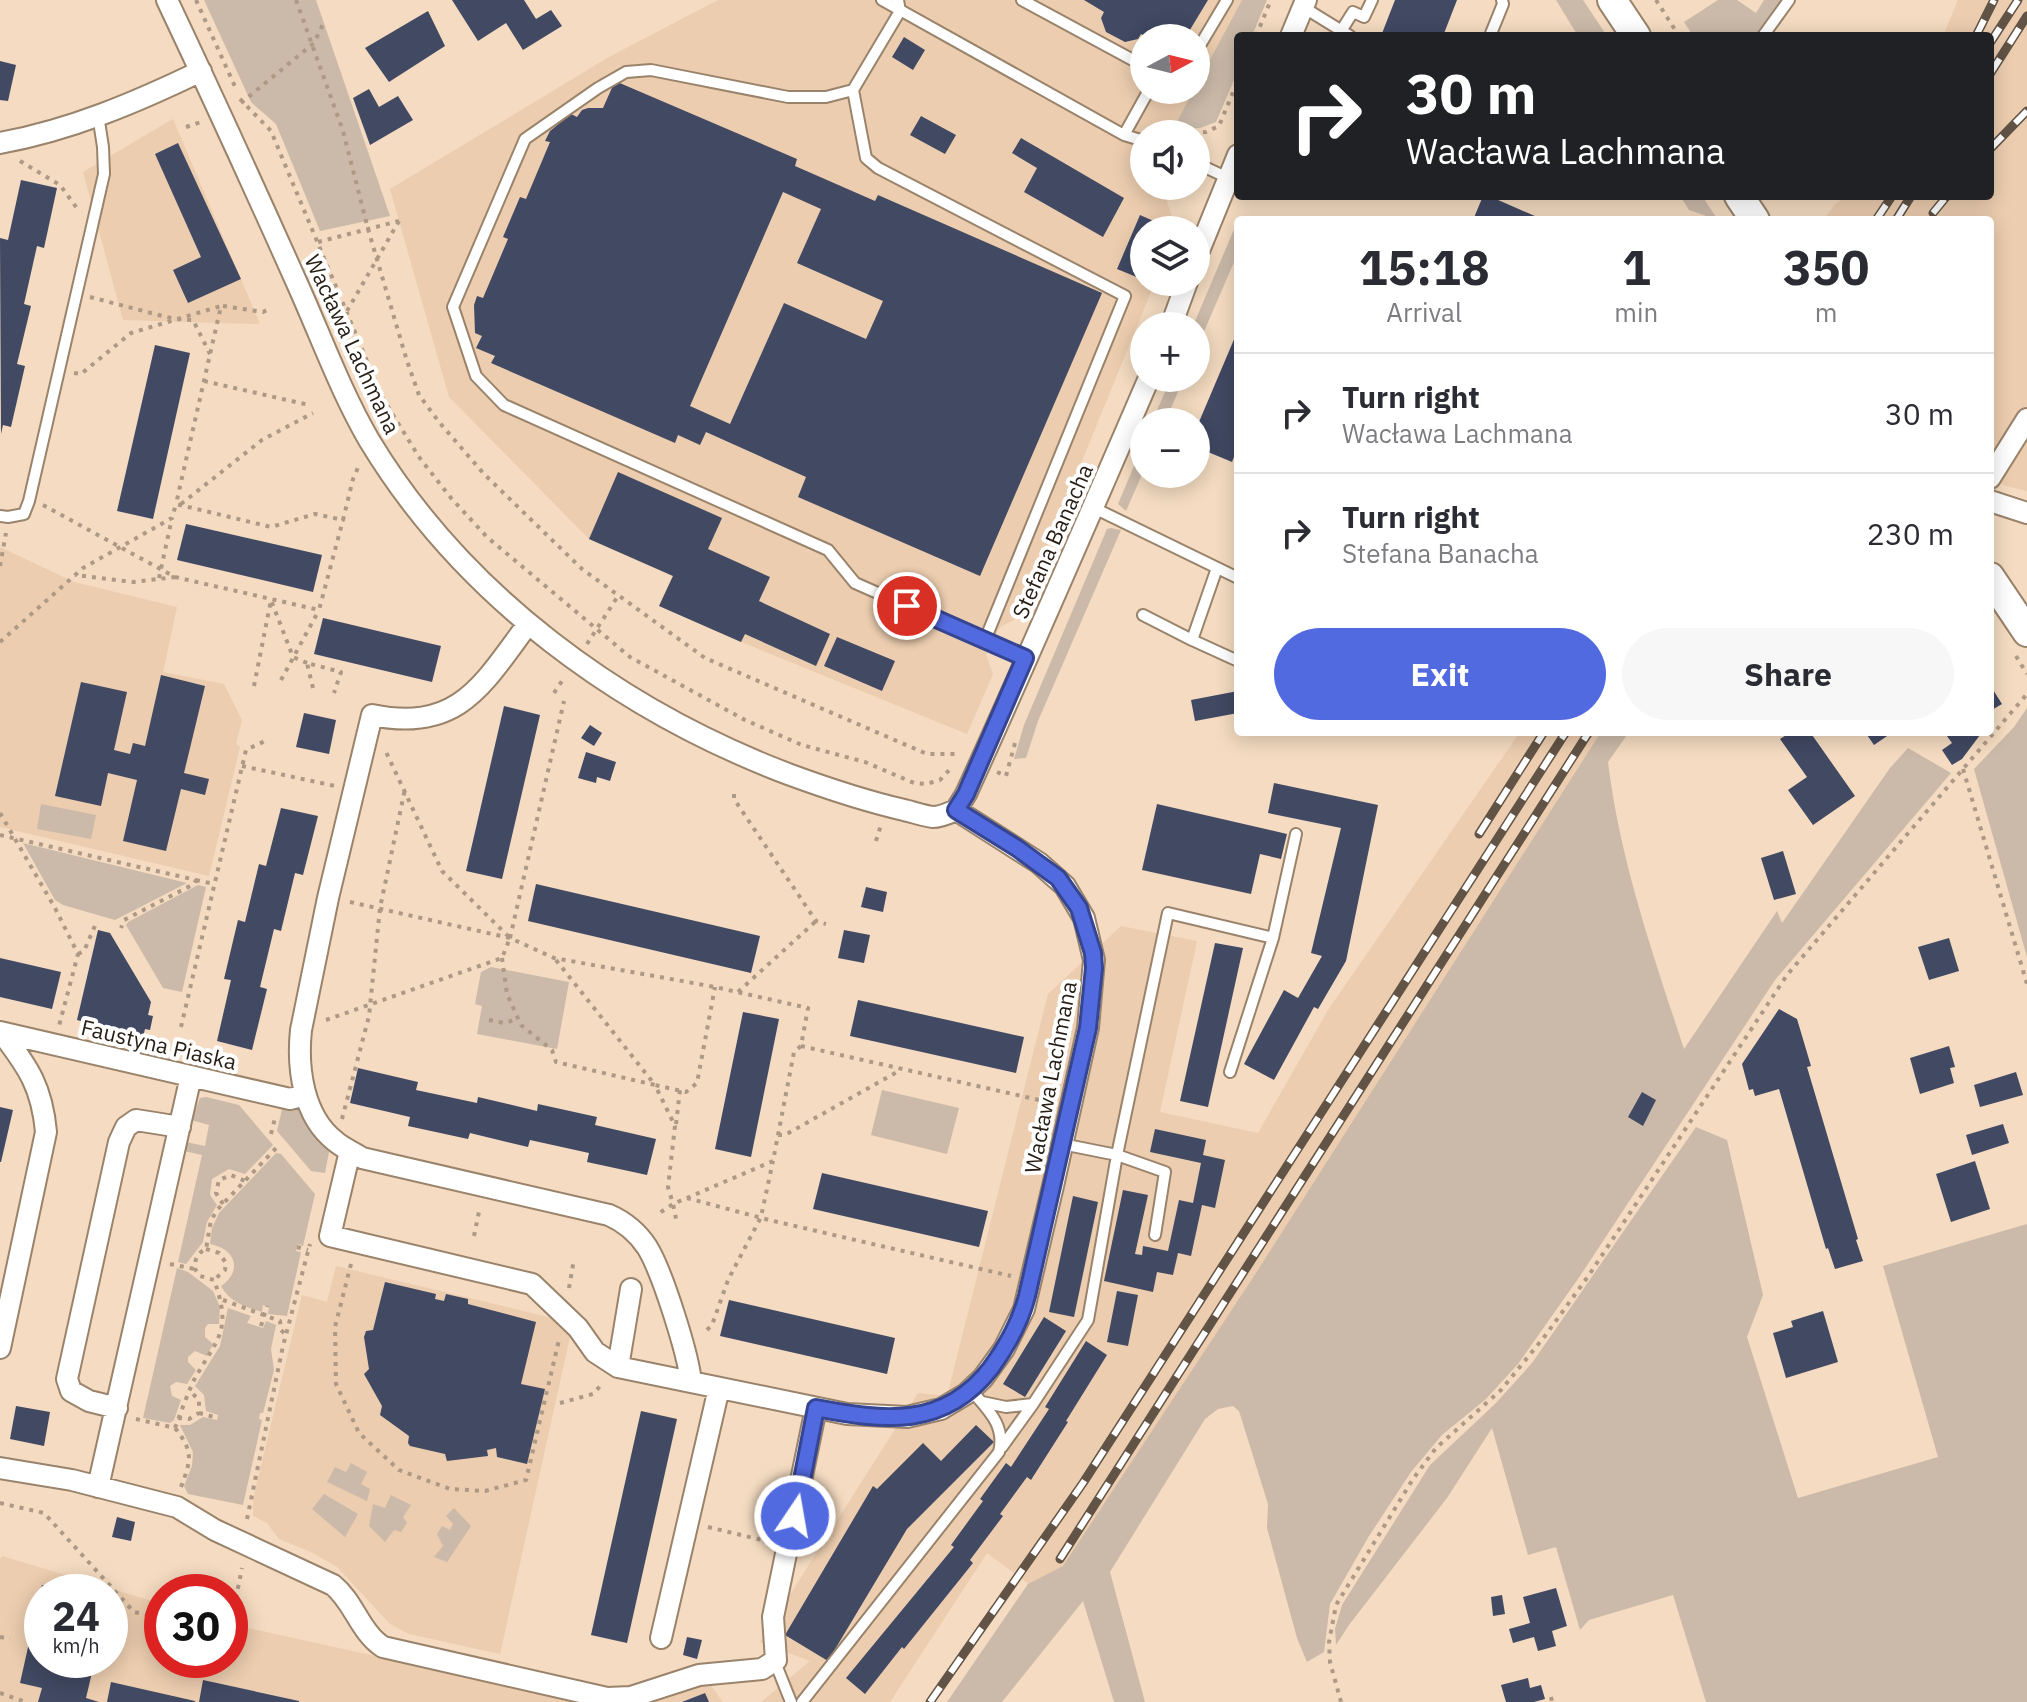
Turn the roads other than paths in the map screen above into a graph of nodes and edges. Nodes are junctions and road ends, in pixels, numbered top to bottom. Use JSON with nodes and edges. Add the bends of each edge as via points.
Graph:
{"nodes":[{"id":1,"x":167,"y":0,"type":"edge"},
{"id":2,"x":882,"y":0,"type":"edge"},
{"id":3,"x":1022,"y":0,"type":"edge"},
{"id":4,"x":1227,"y":0,"type":"edge"},
{"id":5,"x":1372,"y":0,"type":"edge"},
{"id":6,"x":1502,"y":0,"type":"edge"},
{"id":7,"x":1612,"y":0,"type":"edge"},
{"id":8,"x":1789,"y":0,"type":"edge"},
{"id":9,"x":1304,"y":4,"type":"edge"},
{"id":10,"x":899,"y":6,"type":"edge"},
{"id":11,"x":1210,"y":29,"type":"edge"},
{"id":12,"x":1293,"y":32,"type":"edge"},
{"id":13,"x":1343,"y":32,"type":"edge"},
{"id":14,"x":1347,"y":32,"type":"edge"},
{"id":15,"x":1492,"y":32,"type":"edge"},
{"id":16,"x":1633,"y":32,"type":"edge"},
{"id":17,"x":1766,"y":32,"type":"edge"},
{"id":18,"x":1130,"y":58,"type":"edge"},
{"id":19,"x":201,"y":71,"type":"junction"},
{"id":20,"x":853,"y":90,"type":"junction"},
{"id":21,"x":1141,"y":104,"type":"edge"},
{"id":22,"x":98,"y":115,"type":"junction"},
{"id":23,"x":1124,"y":135,"type":"junction"},
{"id":24,"x":1130,"y":137,"type":"edge"},
{"id":25,"x":2,"y":142,"type":"edge"},
{"id":26,"x":1234,"y":164,"type":"edge"},
{"id":27,"x":1210,"y":170,"type":"edge"},
{"id":28,"x":1228,"y":178,"type":"junction"},
{"id":29,"x":1210,"y":223,"type":"edge"},
{"id":30,"x":1143,"y":392,"type":"edge"},
{"id":31,"x":2027,"y":419,"type":"edge"},
{"id":32,"x":1994,"y":472,"type":"edge"},
{"id":33,"x":1994,"y":502,"type":"edge"},
{"id":34,"x":1094,"y":508,"type":"junction"},
{"id":35,"x":2027,"y":513,"type":"edge"},
{"id":36,"x":4,"y":516,"type":"edge"},
{"id":37,"x":1217,"y":568,"type":"junction"},
{"id":38,"x":1234,"y":576,"type":"edge"},
{"id":39,"x":1994,"y":583,"type":"edge"},
{"id":40,"x":1143,"y":615,"type":"dead end"},
{"id":41,"x":528,"y":624,"type":"junction"},
{"id":42,"x":2027,"y":632,"type":"edge"},
{"id":43,"x":985,"y":640,"type":"junction"},
{"id":44,"x":1192,"y":640,"type":"junction"},
{"id":45,"x":1025,"y":658,"type":"junction"},
{"id":46,"x":1234,"y":659,"type":"edge"},
{"id":47,"x":956,"y":810,"type":"junction"},
{"id":48,"x":1296,"y":834,"type":"dead end"},
{"id":49,"x":1273,"y":938,"type":"junction"},
{"id":50,"x":1,"y":1033,"type":"edge"},
{"id":51,"x":1230,"y":1072,"type":"dead end"},
{"id":52,"x":191,"y":1076,"type":"junction"},
{"id":53,"x":305,"y":1095,"type":"junction"},
{"id":54,"x":180,"y":1127,"type":"junction"},
{"id":55,"x":1062,"y":1144,"type":"junction"},
{"id":56,"x":343,"y":1147,"type":"junction"},
{"id":57,"x":1117,"y":1155,"type":"junction"},
{"id":58,"x":1155,"y":1235,"type":"dead end"},
{"id":59,"x":631,"y":1289,"type":"dead end"},
{"id":60,"x":0,"y":1348,"type":"edge"},
{"id":61,"x":618,"y":1367,"type":"junction"},
{"id":62,"x":691,"y":1382,"type":"junction"},
{"id":63,"x":719,"y":1388,"type":"junction"},
{"id":64,"x":976,"y":1396,"type":"junction"},
{"id":65,"x":1033,"y":1404,"type":"junction"},
{"id":66,"x":816,"y":1408,"type":"junction"},
{"id":67,"x":116,"y":1412,"type":"junction"},
{"id":68,"x":999,"y":1452,"type":"junction"},
{"id":69,"x":0,"y":1468,"type":"edge"},
{"id":70,"x":98,"y":1487,"type":"junction"},
{"id":71,"x":661,"y":1638,"type":"dead end"},
{"id":72,"x":775,"y":1662,"type":"junction"},
{"id":73,"x":791,"y":1702,"type":"edge"},
{"id":74,"x":802,"y":1702,"type":"edge"}],
"edges":[{"from":1,"to":19,"type":"street","name":"Wacława Lachmana"},
{"from":2,"to":10,"type":"lane"},
{"from":3,"to":18,"type":"lane"},
{"from":4,"to":11,"type":"lane"},
{"from":5,"to":14,"type":"lane","via":[[1364,17],[1353,12]]},
{"from":6,"to":15,"type":"lane"},
{"from":7,"to":16,"type":"main road"},
{"from":8,"to":17,"type":"lane"},
{"from":9,"to":12,"type":"street"},
{"from":9,"to":13,"type":"lane"},
{"from":10,"to":20,"type":"lane"},
{"from":10,"to":23,"type":"lane"},
{"from":19,"to":22,"type":"street"},
{"from":19,"to":41,"type":"street","name":"Wacława Lachmana","via":[[370,441],[441,537]]},
{"from":20,"to":43,"type":"lane","via":[[866,158],[878,168],[1125,296]]},
{"from":20,"to":43,"type":"lane","via":[[826,97],[788,97],[651,70],[626,72],[525,139],[453,307],[476,376],[504,405],[828,550],[855,583]]},
{"from":21,"to":23,"type":"lane"},
{"from":22,"to":25,"type":"street"},
{"from":22,"to":36,"type":"lane","via":[[104,174],[29,501],[24,514]]},
{"from":23,"to":24,"type":"lane"},
{"from":26,"to":28,"type":"street"},
{"from":27,"to":28,"type":"lane"},
{"from":28,"to":29,"type":"street"},
{"from":30,"to":34,"type":"street","name":"Stefana Banacha"},
{"from":31,"to":32,"type":"street"},
{"from":33,"to":35,"type":"street"},
{"from":34,"to":37,"type":"lane"},
{"from":34,"to":45,"type":"street","name":"Stefana Banacha"},
{"from":37,"to":38,"type":"lane"},
{"from":37,"to":44,"type":"lane"},
{"from":39,"to":42,"type":"main road"},
{"from":40,"to":44,"type":"lane"},
{"from":41,"to":47,"type":"street","name":"Wacława Lachmana","via":[[663,717],[737,754],[892,807],[934,817]]},
{"from":41,"to":53,"type":"street","via":[[462,703],[415,719],[372,715],[301,1030]]},
{"from":43,"to":45,"type":"lane"},
{"from":44,"to":46,"type":"lane"},
{"from":45,"to":47,"type":"street","name":"Stefana Banacha"},
{"from":47,"to":55,"type":"street","name":"Wacława Lachmana","via":[[1049,870],[1070,892],[1084,918],[1094,977]]},
{"from":48,"to":49,"type":"lane"},
{"from":49,"to":51,"type":"lane"},
{"from":49,"to":57,"type":"lane","via":[[1168,913]]},
{"from":50,"to":52,"type":"street","name":"Faustyna Piaska"},
{"from":50,"to":60,"type":"street","name":"Faustyna Piaska","via":[[32,1074],[46,1132]]},
{"from":52,"to":53,"type":"street","name":"Faustyna Piaska","via":[[290,1099]]},
{"from":52,"to":54,"type":"street"},
{"from":53,"to":56,"type":"street","via":[[322,1127]]},
{"from":54,"to":67,"type":"street"},
{"from":54,"to":67,"type":"street","via":[[136,1120],[119,1142],[67,1379],[71,1391]]},
{"from":55,"to":57,"type":"lane"},
{"from":55,"to":64,"type":"street","name":"Wacława Lachmana","via":[[1024,1309]]},
{"from":56,"to":61,"type":"street","via":[[330,1236],[532,1284],[595,1352]]},
{"from":56,"to":62,"type":"street","via":[[371,1161],[609,1215],[634,1231],[657,1267]]},
{"from":57,"to":58,"type":"lane","via":[[1165,1172]]},
{"from":57,"to":65,"type":"lane","via":[[1088,1320]]},
{"from":59,"to":61,"type":"street"},
{"from":61,"to":62,"type":"street","name":"Wacława Lachmana"},
{"from":62,"to":63,"type":"street","name":"Wacława Lachmana"},
{"from":63,"to":66,"type":"street","name":"Wacława Lachmana"},
{"from":63,"to":71,"type":"street"},
{"from":64,"to":65,"type":"lane","via":[[1006,1407]]},
{"from":64,"to":66,"type":"street","name":"Wacława Lachmana","via":[[918,1416],[868,1417]]},
{"from":64,"to":68,"type":"lane","via":[[1000,1429]]},
{"from":65,"to":68,"type":"lane"},
{"from":66,"to":72,"type":"street","via":[[772,1624]]},
{"from":67,"to":70,"type":"street"},
{"from":68,"to":74,"type":"lane"},
{"from":69,"to":70,"type":"street"},
{"from":70,"to":72,"type":"street","via":[[177,1507],[333,1585],[383,1647],[607,1698],[631,1697],[699,1675],[762,1669]]},
{"from":72,"to":73,"type":"lane"}]}
